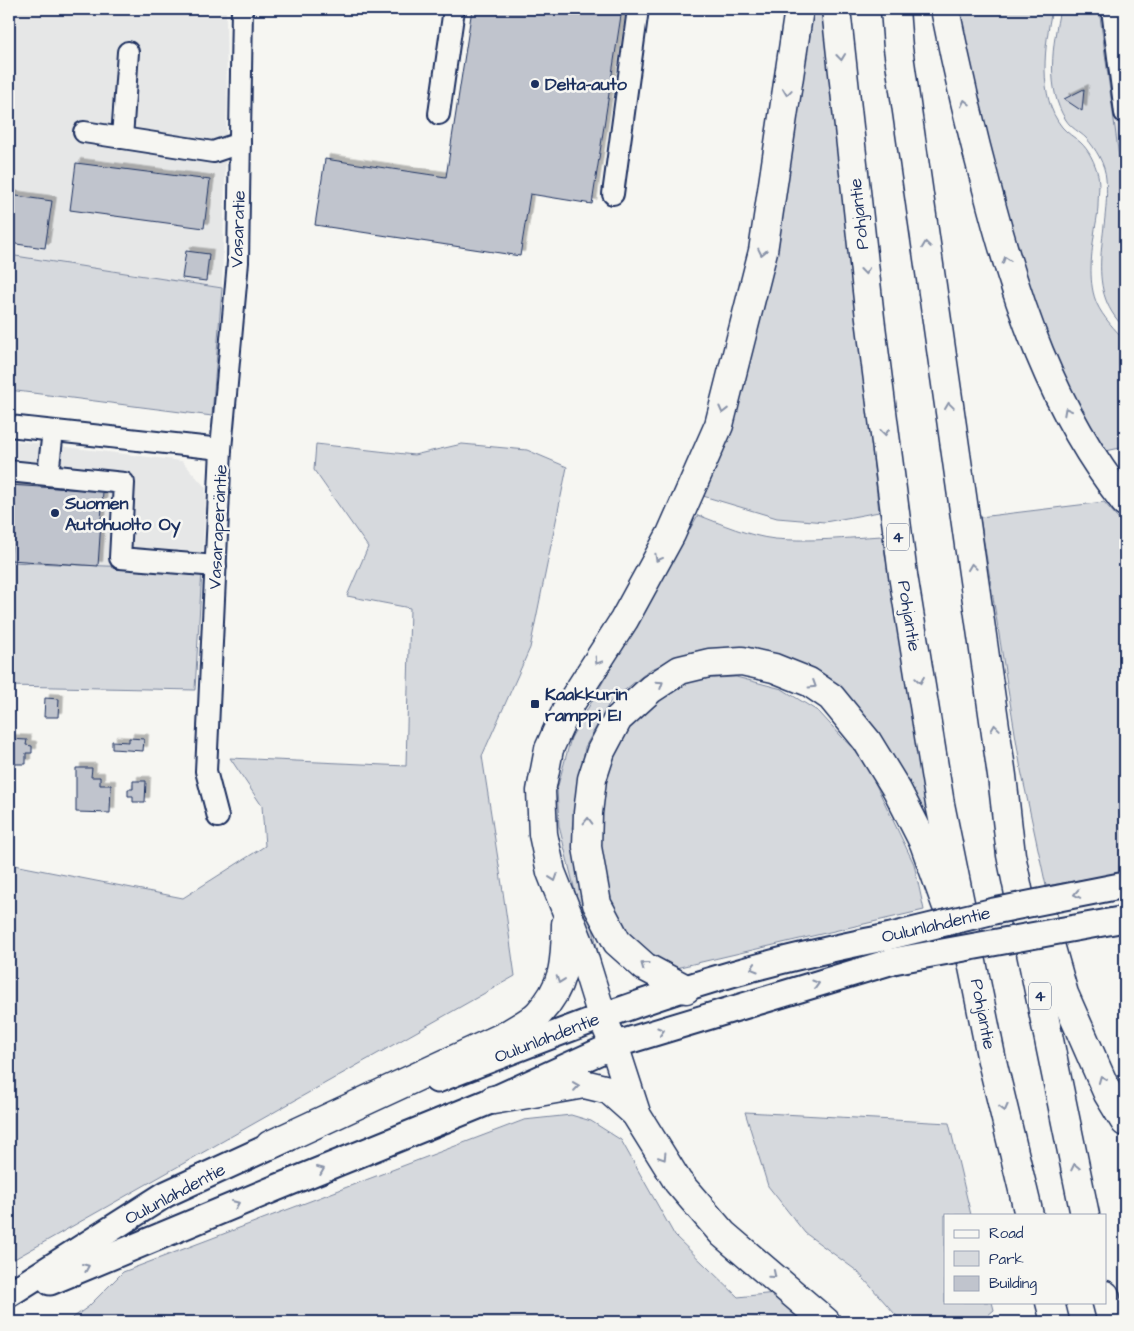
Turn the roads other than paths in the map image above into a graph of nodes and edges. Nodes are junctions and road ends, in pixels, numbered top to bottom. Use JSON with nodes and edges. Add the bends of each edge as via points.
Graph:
{"nodes":[{"id":1,"x":242,"y":9,"type":"edge"},
{"id":2,"x":454,"y":9,"type":"edge"},
{"id":3,"x":638,"y":9,"type":"edge"},
{"id":4,"x":798,"y":9,"type":"edge"},
{"id":5,"x":836,"y":9,"type":"edge"},
{"id":6,"x":895,"y":9,"type":"edge"},
{"id":7,"x":945,"y":9,"type":"edge"},
{"id":8,"x":1112,"y":9,"type":"edge"},
{"id":9,"x":1120,"y":35,"type":"edge"},
{"id":10,"x":128,"y":52,"type":"dead end"},
{"id":11,"x":1125,"y":113,"type":"edge"},
{"id":12,"x":439,"y":114,"type":"dead end"},
{"id":13,"x":84,"y":132,"type":"dead end"},
{"id":14,"x":122,"y":138,"type":"junction"},
{"id":15,"x":240,"y":143,"type":"junction"},
{"id":16,"x":613,"y":194,"type":"dead end"},
{"id":17,"x":9,"y":426,"type":"edge"},
{"id":18,"x":53,"y":432,"type":"junction"},
{"id":19,"x":222,"y":449,"type":"junction"},
{"id":20,"x":9,"y":471,"type":"edge"},
{"id":21,"x":48,"y":474,"type":"junction"},
{"id":22,"x":1125,"y":502,"type":"edge"},
{"id":23,"x":216,"y":566,"type":"junction"},
{"id":24,"x":1002,"y":776,"type":"junction"},
{"id":25,"x":218,"y":817,"type":"dead end"},
{"id":26,"x":1125,"y":885,"type":"edge"},
{"id":27,"x":567,"y":915,"type":"junction"},
{"id":28,"x":1125,"y":919,"type":"edge"},
{"id":29,"x":686,"y":988,"type":"junction"},
{"id":30,"x":602,"y":1016,"type":"junction"},
{"id":31,"x":614,"y":1046,"type":"junction"},
{"id":32,"x":992,"y":1061,"type":"junction"},
{"id":33,"x":493,"y":1100,"type":"junction"},
{"id":34,"x":637,"y":1116,"type":"junction"},
{"id":35,"x":1125,"y":1122,"type":"edge"},
{"id":36,"x":270,"y":1145,"type":"junction"},
{"id":37,"x":1029,"y":1214,"type":"edge"},
{"id":38,"x":1085,"y":1214,"type":"edge"},
{"id":39,"x":9,"y":1294,"type":"edge"},
{"id":40,"x":9,"y":1299,"type":"edge"},
{"id":41,"x":1106,"y":1299,"type":"edge"},
{"id":42,"x":1050,"y":1304,"type":"edge"},
{"id":43,"x":826,"y":1322,"type":"edge"},
{"id":44,"x":1055,"y":1322,"type":"edge"},
{"id":45,"x":1112,"y":1322,"type":"edge"}],
"edges":[{"from":1,"to":15,"type":"street","name":"Vasaratie"},
{"from":2,"to":12,"type":"street"},
{"from":3,"to":16,"type":"street"},
{"from":4,"to":27,"type":"highway","one_way":true,"via":[[763,251],[719,425],[671,534],[624,620],[567,708],[549,749],[542,791],[543,834],[551,872]]},
{"from":5,"to":32,"type":"highway","name":"Pohjantie","number":"4","one_way":true,"via":[[870,318],[903,575],[940,804]]},
{"from":24,"to":6,"type":"highway","number":"4","one_way":true},
{"from":22,"to":7,"type":"highway","one_way":true,"via":[[1090,454],[1046,371],[1026,319],[1006,259],[973,136]]},
{"from":8,"to":9,"type":"street"},
{"from":9,"to":11,"type":"street"},
{"from":10,"to":14,"type":"street"},
{"from":13,"to":14,"type":"street"},
{"from":14,"to":15,"type":"street","via":[[213,152]]},
{"from":15,"to":19,"type":"street","name":"Vasaratie","via":[[238,262]]},
{"from":17,"to":18,"type":"street","name":"Vasaraperäntie"},
{"from":18,"to":19,"type":"street","name":"Vasaraperäntie"},
{"from":18,"to":21,"type":"street"},
{"from":19,"to":23,"type":"street","name":"Vasaraperäntie"},
{"from":20,"to":21,"type":"street"},
{"from":21,"to":23,"type":"street","via":[[124,483],[120,558]]},
{"from":23,"to":25,"type":"street","name":"Vasaraperäntie","via":[[206,771]]},
{"from":35,"to":24,"type":"highway","one_way":true,"via":[[1108,1094],[1064,994]]},
{"from":38,"to":24,"type":"highway","number":"4","one_way":true,"via":[[1011,855]]},
{"from":26,"to":29,"type":"main road","name":"Oulunlahdentie","one_way":true,"bridge":true,"via":[[994,911],[765,964]]},
{"from":27,"to":30,"type":"highway"},
{"from":27,"to":36,"type":"highway","one_way":true,"via":[[564,968],[557,989],[538,1014],[507,1035]]},
{"from":31,"to":28,"type":"main road","name":"Oulunlahdentie","one_way":true,"bridge":true,"via":[[893,961]]},
{"from":29,"to":30,"type":"main road","name":"Oulunlahdentie"},
{"from":29,"to":32,"type":"highway","one_way":true,"via":[[644,967],[617,942],[597,904],[587,847],[592,779],[601,751],[618,719],[651,690],[680,670],[710,663],[742,661],[774,668],[809,682],[831,697],[867,741],[924,843],[943,893]]},
{"from":30,"to":31,"type":"highway"},
{"from":30,"to":36,"type":"main road","name":"Oulunlahdentie"},
{"from":31,"to":33,"type":"main road","name":"Oulunlahdentie"},
{"from":31,"to":34,"type":"highway"},
{"from":32,"to":37,"type":"highway","name":"Pohjantie","number":"4","one_way":true},
{"from":33,"to":34,"type":"highway","one_way":true,"via":[[584,1084],[609,1090]]},
{"from":40,"to":33,"type":"main road","name":"Oulunlahdentie","one_way":true},
{"from":34,"to":43,"type":"highway","one_way":true,"via":[[678,1182],[724,1234]]},
{"from":36,"to":39,"type":"main road","name":"Oulunlahdentie","via":[[166,1194]]},
{"from":41,"to":45,"type":"highway"},
{"from":42,"to":44,"type":"highway"}]}
